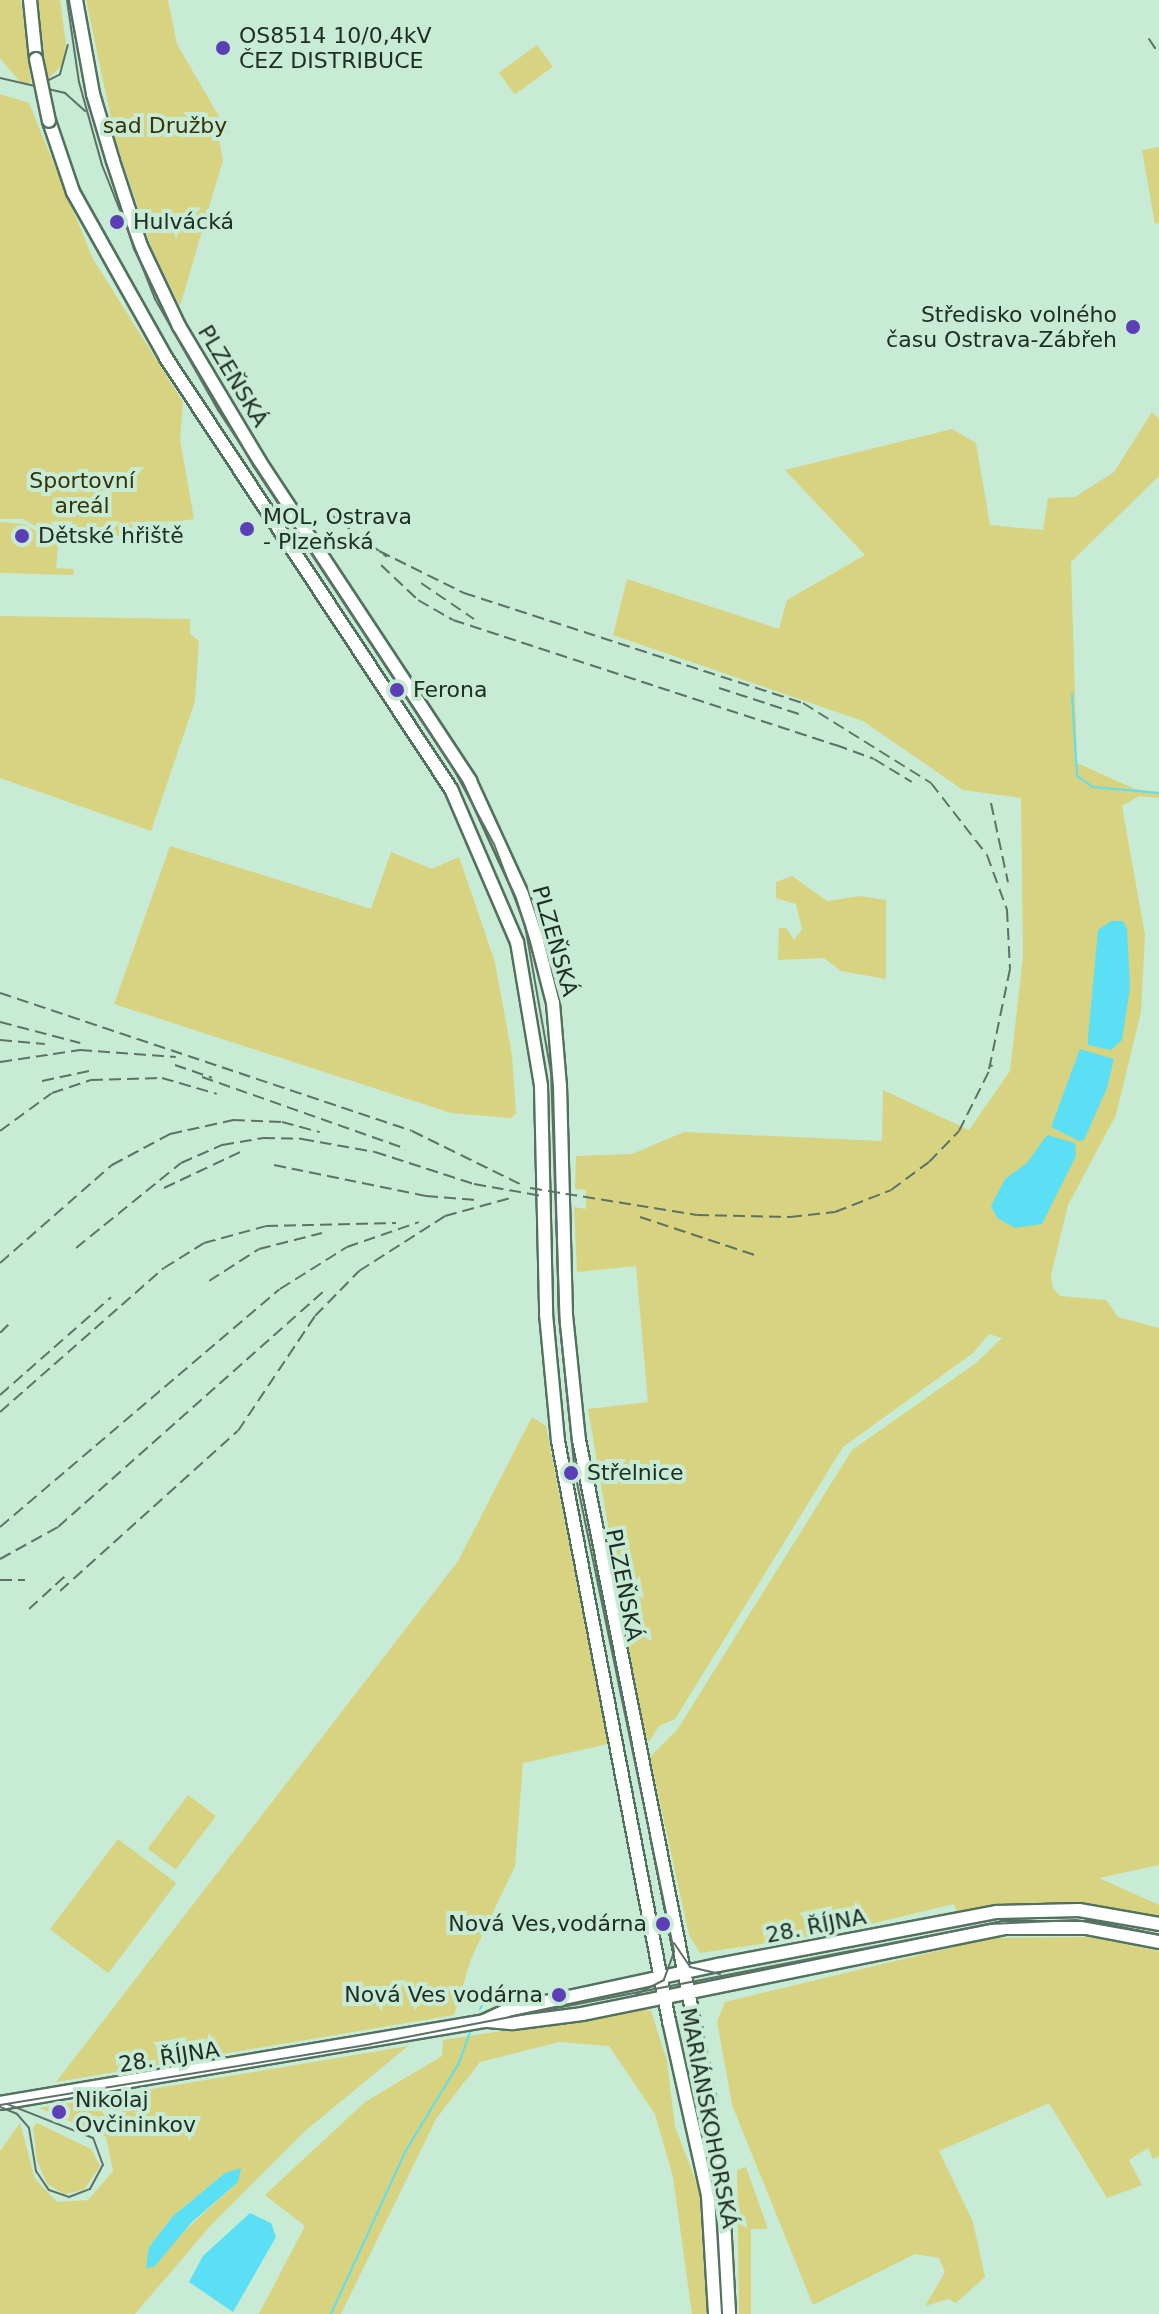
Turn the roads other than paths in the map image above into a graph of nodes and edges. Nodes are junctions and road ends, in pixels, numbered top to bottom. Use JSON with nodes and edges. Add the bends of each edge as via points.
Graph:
{"nodes":[{"id":1,"x":30,"y":0,"type":"edge"},
{"id":2,"x":76,"y":0,"type":"edge"},
{"id":3,"x":1159,"y":1924,"type":"edge"},
{"id":4,"x":1159,"y":1942,"type":"edge"},
{"id":5,"x":685,"y":1973,"type":"junction"},
{"id":6,"x":663,"y":1978,"type":"junction"},
{"id":7,"x":716,"y":1989,"type":"junction"},
{"id":8,"x":689,"y":1994,"type":"junction"},
{"id":9,"x":666,"y":1998,"type":"junction"},
{"id":10,"x":484,"y":2021,"type":"junction"},
{"id":11,"x":695,"y":2026,"type":"junction"},
{"id":12,"x":0,"y":2103,"type":"edge"},
{"id":13,"x":715,"y":2314,"type":"edge"},
{"id":14,"x":729,"y":2314,"type":"edge"}],
"edges":[{"from":1,"to":6,"type":"main road","name":"PLZEŇSKÁ","bridge":true,"via":[[49,121],[73,192],[118,278],[451,789],[505,902],[531,1006],[541,1086],[546,1314],[558,1441]]},
{"from":2,"to":5,"type":"main road","name":"PLZEŇSKÁ","via":[[93,94],[113,161],[141,246],[179,326],[260,462],[470,781],[516,879],[536,937],[553,1003],[566,1315],[579,1440]]},
{"from":3,"to":5,"type":"main road","name":"28. ŘÍJNA","via":[[1090,1911],[1008,1911]]},
{"from":4,"to":7,"type":"main road","name":"28. ŘÍJNA","via":[[1078,1927],[1004,1928]]},
{"from":5,"to":6,"type":"main road","name":"28. ŘÍJNA"},
{"from":5,"to":8,"type":"main road","name":"PLZEŇSKÁ"},
{"from":6,"to":9,"type":"main road","name":"MARIÁNSKOHORSKÁ"},
{"from":6,"to":10,"type":"main road","name":"28. ŘÍJNA","via":[[508,2010]]},
{"from":7,"to":8,"type":"main road","name":"28. ŘÍJNA"},
{"from":7,"to":11,"type":"main road","via":[[703,1999]]},
{"from":8,"to":9,"type":"main road","name":"28. ŘÍJNA"},
{"from":8,"to":11,"type":"main road","name":"MARIÁNSKOHORSKÁ"},
{"from":9,"to":10,"type":"main road","name":"28. ŘÍJNA","via":[[573,2016]]},
{"from":9,"to":13,"type":"main road","name":"MARIÁNSKOHORSKÁ","via":[[708,2196]]},
{"from":10,"to":12,"type":"main road","name":"28. ŘÍJNA"},
{"from":11,"to":14,"type":"main road","name":"MARIÁNSKOHORSKÁ","via":[[722,2183]]}]}
